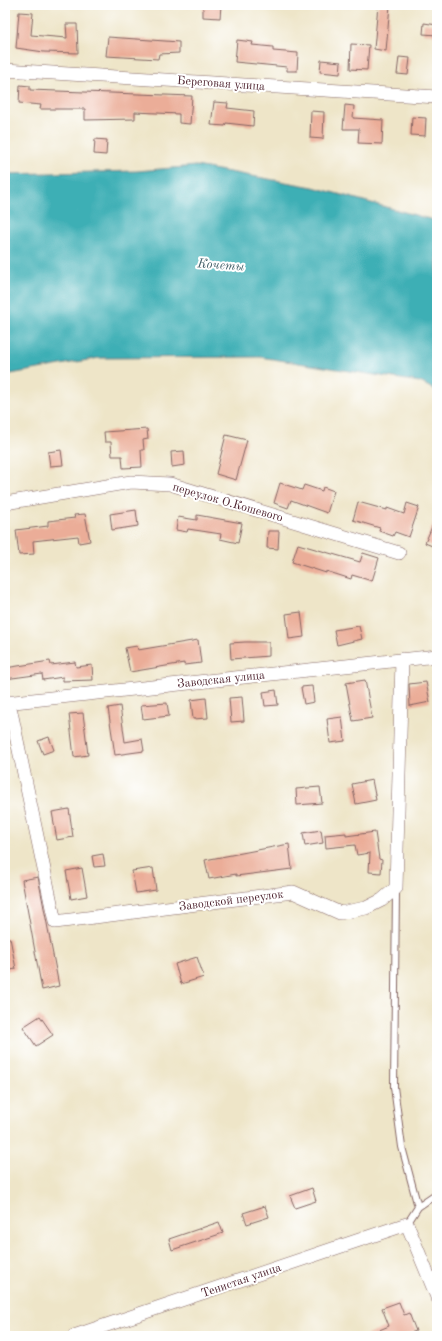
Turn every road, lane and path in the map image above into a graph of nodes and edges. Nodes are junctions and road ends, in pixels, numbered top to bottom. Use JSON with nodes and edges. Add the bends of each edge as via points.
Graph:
{"nodes":[{"id":1,"x":5,"y":70,"type":"edge"},
{"id":2,"x":437,"y":97,"type":"edge"},
{"id":3,"x":5,"y":503,"type":"edge"},
{"id":4,"x":399,"y":553,"type":"dead end"},
{"id":5,"x":437,"y":656,"type":"edge"},
{"id":6,"x":402,"y":659,"type":"junction"},
{"id":7,"x":7,"y":702,"type":"edge"},
{"id":8,"x":396,"y":888,"type":"junction"},
{"id":9,"x":437,"y":1194,"type":"edge"},
{"id":10,"x":418,"y":1207,"type":"junction"},
{"id":11,"x":407,"y":1224,"type":"junction"},
{"id":12,"x":437,"y":1296,"type":"edge"},
{"id":13,"x":74,"y":1336,"type":"edge"}],
"edges":[{"from":1,"to":2,"type":"street","name":"Береговая улица"},
{"from":3,"to":4,"type":"street","name":"переулок О.Кошевого","via":[[131,482],[170,484]]},
{"from":5,"to":6,"type":"street","name":"Заводская улица"},
{"from":6,"to":7,"type":"street","name":"Заводская улица"},
{"from":6,"to":8,"type":"street"},
{"from":7,"to":8,"type":"street","name":"Заводской переулок","via":[[55,922],[293,892],[340,913],[366,908],[382,900]]},
{"from":8,"to":10,"type":"lane","via":[[394,1087],[402,1147]]},
{"from":9,"to":10,"type":"lane"},
{"from":10,"to":11,"type":"lane"},
{"from":11,"to":12,"type":"street"},
{"from":11,"to":13,"type":"street","name":"Тенистая улица"}]}
